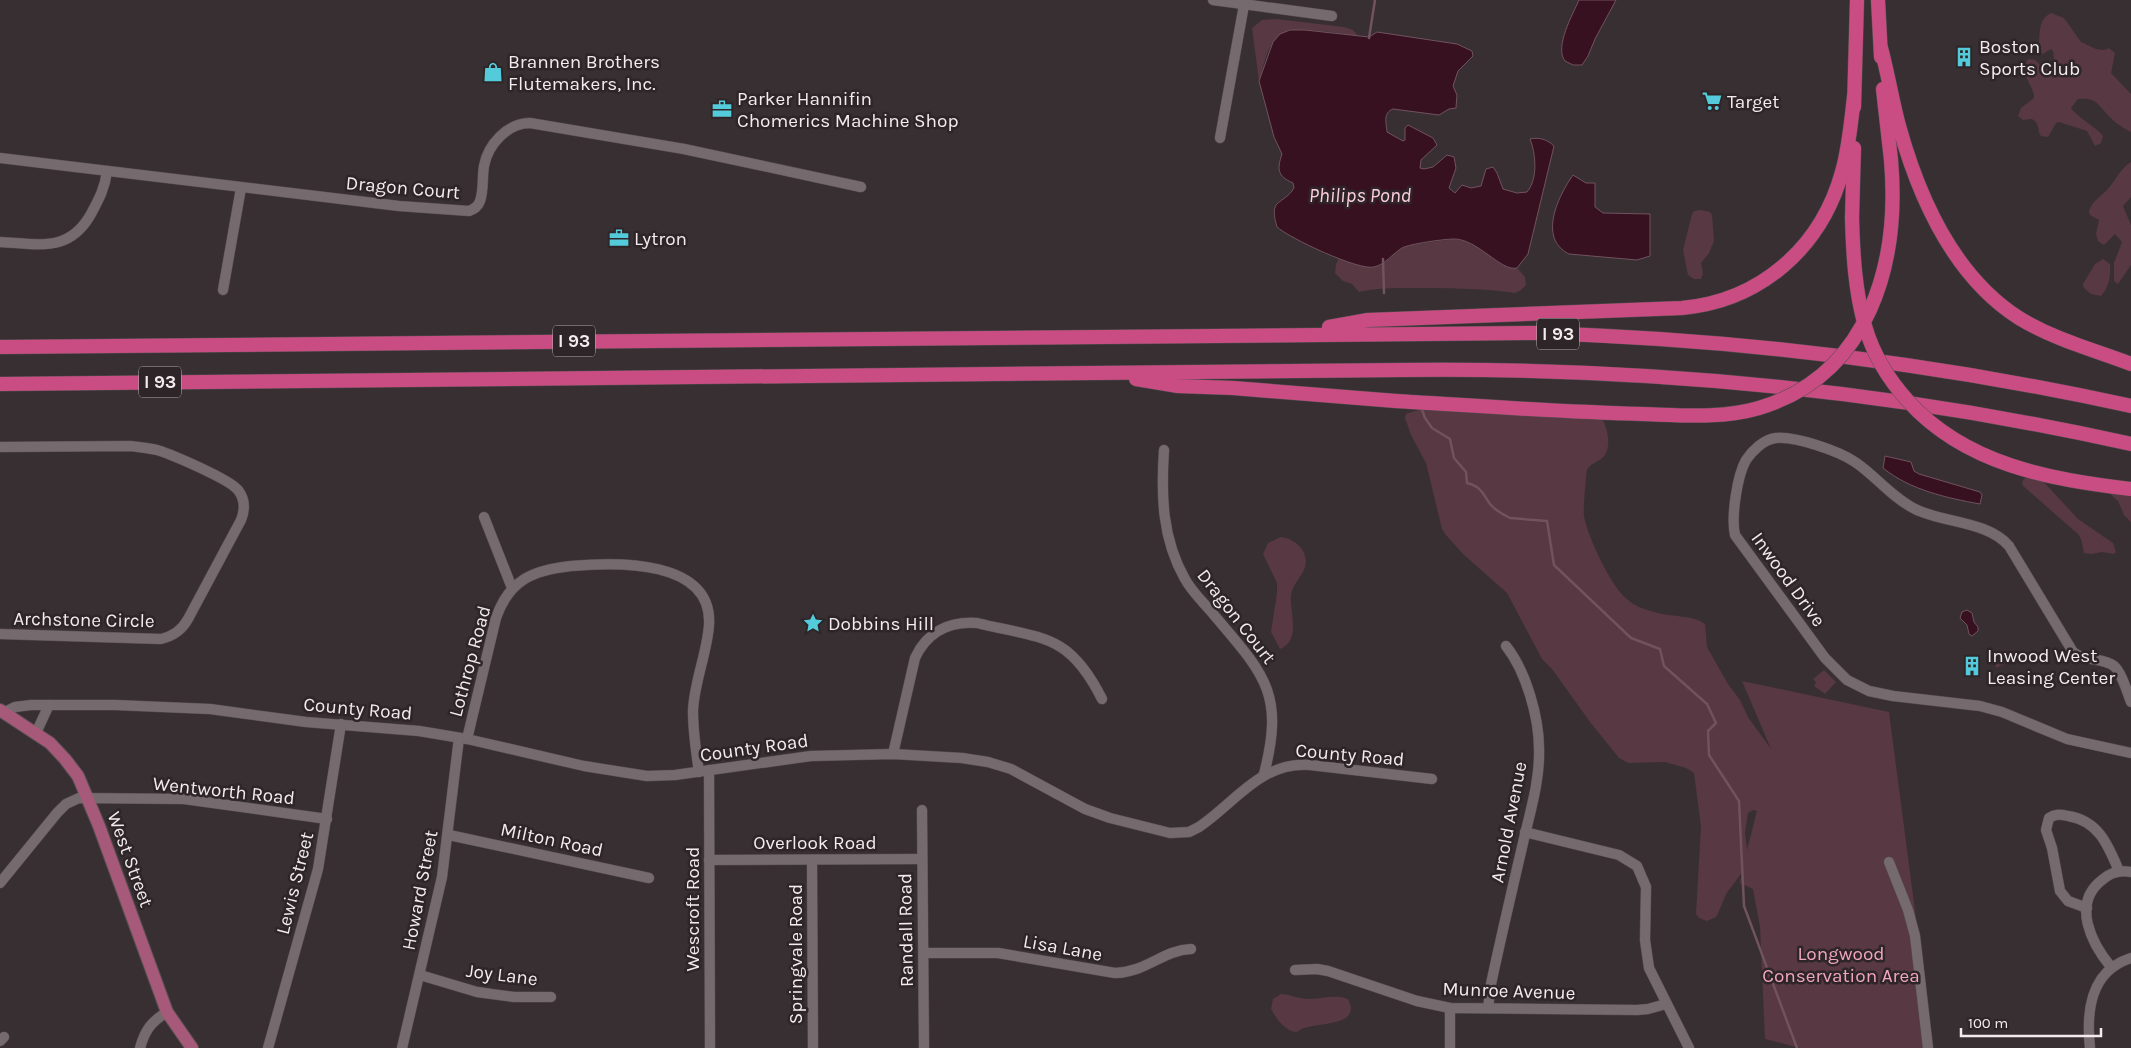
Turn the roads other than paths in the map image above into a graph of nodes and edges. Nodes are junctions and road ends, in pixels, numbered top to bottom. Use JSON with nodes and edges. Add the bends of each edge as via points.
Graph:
{"nodes":[{"id":1,"x":1213,"y":0,"type":"edge"},
{"id":2,"x":1857,"y":0,"type":"edge"},
{"id":3,"x":1878,"y":0,"type":"edge"},
{"id":4,"x":1244,"y":5,"type":"junction"},
{"id":5,"x":1332,"y":16,"type":"dead end"},
{"id":6,"x":1881,"y":48,"type":"junction"},
{"id":7,"x":1854,"y":97,"type":"junction"},
{"id":8,"x":1220,"y":138,"type":"dead end"},
{"id":9,"x":0,"y":158,"type":"edge"},
{"id":10,"x":107,"y":171,"type":"junction"},
{"id":11,"x":861,"y":187,"type":"dead end"},
{"id":12,"x":241,"y":188,"type":"junction"},
{"id":13,"x":0,"y":242,"type":"edge"},
{"id":14,"x":223,"y":290,"type":"dead end"},
{"id":15,"x":1291,"y":334,"type":"junction"},
{"id":16,"x":0,"y":347,"type":"edge"},
{"id":17,"x":2131,"y":364,"type":"edge"},
{"id":18,"x":1096,"y":373,"type":"junction"},
{"id":19,"x":0,"y":384,"type":"edge"},
{"id":20,"x":2131,"y":406,"type":"edge"},
{"id":21,"x":2131,"y":444,"type":"edge"},
{"id":22,"x":0,"y":447,"type":"edge"},
{"id":23,"x":1164,"y":450,"type":"dead end"},
{"id":24,"x":2131,"y":489,"type":"edge"},
{"id":25,"x":484,"y":517,"type":"dead end"},
{"id":26,"x":512,"y":588,"type":"junction"},
{"id":27,"x":0,"y":634,"type":"edge"},
{"id":28,"x":1506,"y":646,"type":"dead end"},
{"id":29,"x":1102,"y":700,"type":"dead end"},
{"id":30,"x":2131,"y":702,"type":"edge"},
{"id":31,"x":49,"y":705,"type":"junction"},
{"id":32,"x":2,"y":711,"type":"edge"},
{"id":33,"x":341,"y":724,"type":"junction"},
{"id":34,"x":36,"y":733,"type":"junction"},
{"id":35,"x":463,"y":738,"type":"junction"},
{"id":36,"x":2131,"y":753,"type":"edge"},
{"id":37,"x":893,"y":754,"type":"junction"},
{"id":38,"x":704,"y":771,"type":"junction"},
{"id":39,"x":1264,"y":774,"type":"junction"},
{"id":40,"x":1432,"y":779,"type":"dead end"},
{"id":41,"x":88,"y":798,"type":"junction"},
{"id":42,"x":922,"y":810,"type":"dead end"},
{"id":43,"x":327,"y":819,"type":"junction"},
{"id":44,"x":1526,"y":832,"type":"junction"},
{"id":45,"x":449,"y":835,"type":"junction"},
{"id":46,"x":922,"y":859,"type":"junction"},
{"id":47,"x":709,"y":860,"type":"junction"},
{"id":48,"x":812,"y":860,"type":"junction"},
{"id":49,"x":1889,"y":862,"type":"dead end"},
{"id":50,"x":2119,"y":871,"type":"junction"},
{"id":51,"x":2131,"y":872,"type":"edge"},
{"id":52,"x":649,"y":878,"type":"dead end"},
{"id":53,"x":0,"y":884,"type":"edge"},
{"id":54,"x":2087,"y":908,"type":"junction"},
{"id":55,"x":1191,"y":949,"type":"dead end"},
{"id":56,"x":924,"y":953,"type":"junction"},
{"id":57,"x":2131,"y":958,"type":"edge"},
{"id":58,"x":2111,"y":968,"type":"junction"},
{"id":59,"x":1295,"y":970,"type":"dead end"},
{"id":60,"x":420,"y":975,"type":"junction"},
{"id":61,"x":550,"y":996,"type":"dead end"},
{"id":62,"x":1666,"y":1004,"type":"junction"},
{"id":63,"x":1450,"y":1008,"type":"junction"},
{"id":64,"x":1488,"y":1008,"type":"junction"},
{"id":65,"x":167,"y":1012,"type":"junction"},
{"id":66,"x":140,"y":1048,"type":"edge"},
{"id":67,"x":192,"y":1048,"type":"edge"},
{"id":68,"x":268,"y":1048,"type":"edge"},
{"id":69,"x":402,"y":1048,"type":"edge"},
{"id":70,"x":710,"y":1048,"type":"edge"},
{"id":71,"x":813,"y":1048,"type":"edge"},
{"id":72,"x":924,"y":1048,"type":"edge"},
{"id":73,"x":1450,"y":1048,"type":"edge"},
{"id":74,"x":1689,"y":1048,"type":"edge"},
{"id":75,"x":1928,"y":1048,"type":"edge"},
{"id":76,"x":2090,"y":1048,"type":"edge"}],
"edges":[{"from":1,"to":4,"type":"street"},
{"from":2,"to":7,"type":"highway"},
{"from":3,"to":6,"type":"highway"},
{"from":4,"to":5,"type":"street"},
{"from":4,"to":8,"type":"street"},
{"from":6,"to":17,"type":"highway","via":[[1898,123],[1916,178],[1939,229],[1966,269],[1992,297],[2028,323]]},
{"from":6,"to":18,"type":"highway","bridge":true,"via":[[1893,198],[1884,270],[1871,309],[1841,357],[1814,381],[1783,399],[1738,412],[1692,415],[1570,412],[1178,386]]},
{"from":7,"to":15,"type":"highway","via":[[1842,172],[1821,223],[1781,269],[1736,295],[1693,307],[1368,320]]},
{"from":7,"to":24,"type":"highway","bridge":true,"via":[[1852,218],[1855,275],[1865,328],[1889,377],[1923,418],[1958,442],[2010,466],[2056,479]]},
{"from":9,"to":10,"type":"street","name":"Dragon Court"},
{"from":10,"to":12,"type":"street","name":"Dragon Court"},
{"from":10,"to":13,"type":"street","via":[[98,201],[82,228],[71,238],[50,245]]},
{"from":11,"to":12,"type":"street","name":"Dragon Court","via":[[684,149],[526,123],[508,130],[492,146],[484,166],[480,201],[476,208],[468,211]]},
{"from":12,"to":14,"type":"street"},
{"from":15,"to":16,"type":"highway","number":"I 93"},
{"from":15,"to":20,"type":"highway","number":"I 93","via":[[1536,333],[1706,341],[1942,369]]},
{"from":18,"to":19,"type":"highway","number":"I 93"},
{"from":18,"to":21,"type":"highway","number":"I 93","via":[[1493,369],[1685,377],[1910,402],[2034,423]]},
{"from":22,"to":27,"type":"street","name":"Archstone Circle","via":[[150,448],[174,456],[232,485],[241,495],[244,509],[188,619],[172,635],[161,638]]},
{"from":23,"to":39,"type":"street","name":"Dragon Court","via":[[1163,510],[1181,572],[1249,658],[1269,690],[1274,711]]},
{"from":25,"to":26,"type":"street"},
{"from":26,"to":35,"type":"street","name":"Lothrop Road","via":[[496,618]]},
{"from":26,"to":38,"type":"street","name":"Lothrop Road","via":[[528,576],[550,569],[604,564],[666,572],[696,587],[707,603],[709,614],[693,711]]},
{"from":28,"to":44,"type":"street","name":"Arnold Avenue","via":[[1526,682],[1539,748]]},
{"from":29,"to":37,"type":"street","via":[[1081,663],[1056,643],[977,623],[947,626],[930,635],[918,650]]},
{"from":30,"to":36,"type":"street","name":"Inwood Drive","via":[[2113,666],[2082,658],[2072,651],[2009,546],[2000,537],[1911,507],[1854,462],[1827,448],[1776,438],[1759,446],[1747,458],[1736,498],[1735,535],[1825,658],[1842,676],[1876,693],[1980,706],[2067,739]]},
{"from":31,"to":32,"type":"street","name":"County Road","via":[[23,705]]},
{"from":31,"to":33,"type":"street","name":"County Road","via":[[177,706]]},
{"from":31,"to":34,"type":"street"},
{"from":32,"to":34,"type":"main road","name":"West Street"},
{"from":33,"to":35,"type":"street","name":"County Road"},
{"from":33,"to":43,"type":"street","name":"Lewis Street"},
{"from":34,"to":41,"type":"main road","name":"West Street","via":[[65,759],[78,776]]},
{"from":35,"to":38,"type":"street","name":"County Road","via":[[634,774],[663,776]]},
{"from":35,"to":45,"type":"street","name":"Howard Street"},
{"from":37,"to":38,"type":"street","name":"County Road","via":[[811,756]]},
{"from":37,"to":39,"type":"street","name":"County Road","via":[[988,762],[1011,770],[1098,814],[1170,833],[1189,832],[1199,827]]},
{"from":38,"to":47,"type":"street","name":"Wescroft Road"},
{"from":39,"to":40,"type":"street","name":"County Road","via":[[1300,764]]},
{"from":41,"to":43,"type":"street","name":"Wentworth Road","via":[[184,799]]},
{"from":41,"to":53,"type":"street","name":"Wentworth Road","via":[[72,800],[62,807]]},
{"from":41,"to":65,"type":"main road","name":"West Street"},
{"from":42,"to":46,"type":"street","name":"Randall Road"},
{"from":43,"to":68,"type":"street","name":"Lewis Street","via":[[318,870]]},
{"from":44,"to":62,"type":"street","via":[[1619,855],[1637,866],[1646,887],[1647,959]]},
{"from":44,"to":64,"type":"street","name":"Arnold Avenue"},
{"from":45,"to":52,"type":"street","name":"Milton Road"},
{"from":45,"to":60,"type":"street","name":"Howard Street"},
{"from":46,"to":48,"type":"street","name":"Overlook Road"},
{"from":46,"to":56,"type":"street","name":"Randall Road"},
{"from":47,"to":48,"type":"street","name":"Overlook Road"},
{"from":47,"to":70,"type":"street","name":"Wescroft Road"},
{"from":48,"to":71,"type":"street","name":"Springvale Road"},
{"from":49,"to":75,"type":"street","via":[[1915,936]]},
{"from":50,"to":51,"type":"street"},
{"from":50,"to":54,"type":"street","via":[[2098,883]]},
{"from":50,"to":54,"type":"street","via":[[2108,846],[2094,826],[2071,816],[2058,814],[2048,818],[2046,830],[2060,891],[2068,901]]},
{"from":54,"to":58,"type":"street","via":[[2088,928],[2094,945]]},
{"from":55,"to":56,"type":"street","name":"Lisa Lane","via":[[1177,951],[1135,971],[1116,974],[998,953]]},
{"from":56,"to":72,"type":"street","name":"Randall Road"},
{"from":57,"to":58,"type":"street"},
{"from":58,"to":76,"type":"street","via":[[2092,998]]},
{"from":59,"to":63,"type":"street","name":"Munroe Avenue","via":[[1328,971],[1403,997]]},
{"from":60,"to":61,"type":"street","name":"Joy Lane","via":[[477,992],[514,997]]},
{"from":60,"to":69,"type":"street","name":"Howard Street"},
{"from":62,"to":64,"type":"street","name":"Munroe Avenue","via":[[1637,1010]]},
{"from":62,"to":74,"type":"street"},
{"from":63,"to":64,"type":"street","name":"Munroe Avenue"},
{"from":63,"to":73,"type":"street"},
{"from":65,"to":66,"type":"street","via":[[150,1025]]},
{"from":65,"to":67,"type":"main road","name":"West Street"}]}
